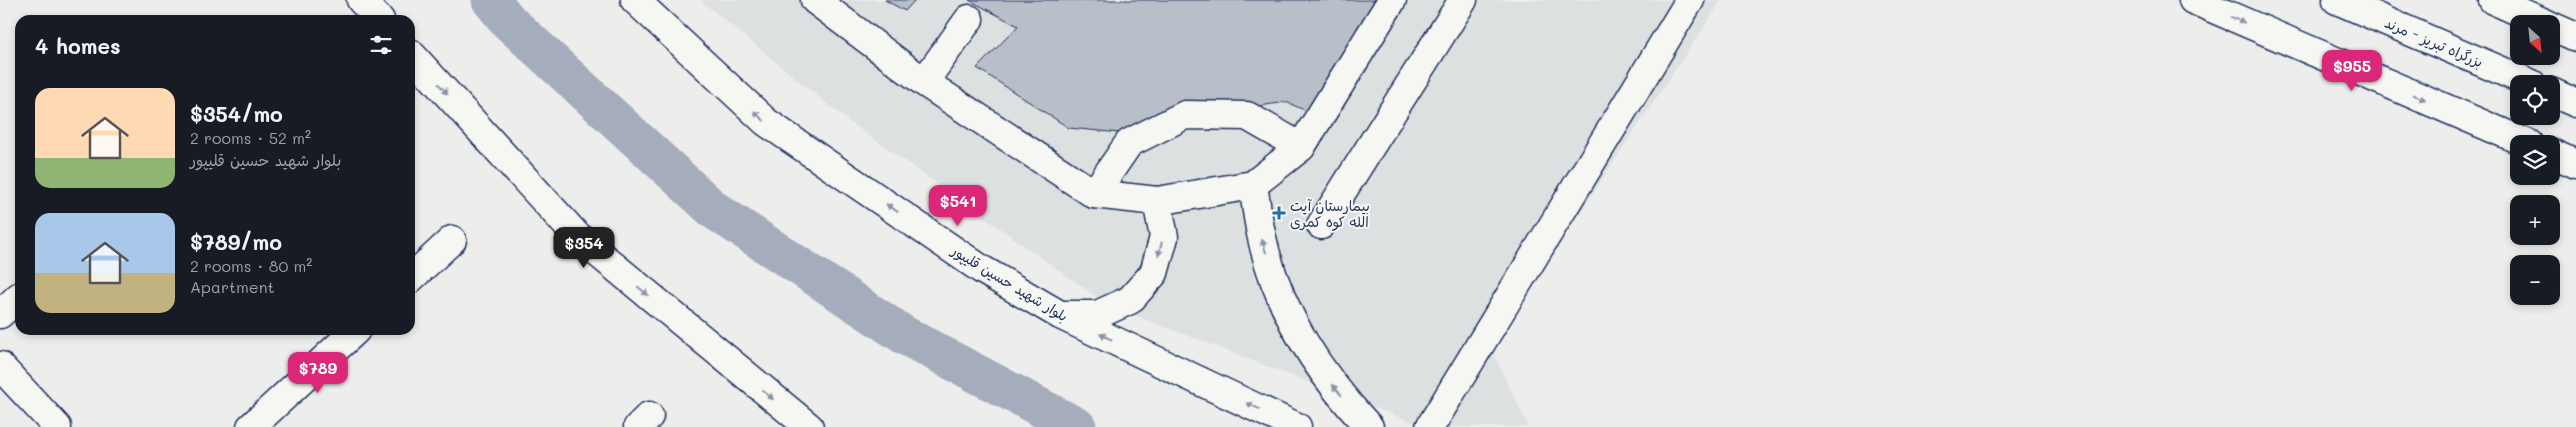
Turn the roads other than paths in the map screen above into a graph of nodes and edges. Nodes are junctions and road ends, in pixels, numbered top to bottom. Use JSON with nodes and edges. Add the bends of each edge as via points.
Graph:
{"nodes":[{"id":1,"x":362,"y":0,"type":"edge"},
{"id":2,"x":635,"y":0,"type":"edge"},
{"id":3,"x":814,"y":0,"type":"edge"},
{"id":4,"x":1392,"y":0,"type":"edge"},
{"id":5,"x":1463,"y":0,"type":"edge"},
{"id":6,"x":1690,"y":0,"type":"edge"},
{"id":7,"x":2193,"y":0,"type":"edge"},
{"id":8,"x":2337,"y":0,"type":"edge"},
{"id":9,"x":2493,"y":0,"type":"edge"},
{"id":10,"x":376,"y":15,"type":"edge"},
{"id":11,"x":2527,"y":15,"type":"edge"},
{"id":12,"x":969,"y":19,"type":"dead end"},
{"id":13,"x":415,"y":58,"type":"edge"},
{"id":14,"x":2511,"y":75,"type":"edge"},
{"id":15,"x":924,"y":82,"type":"junction"},
{"id":16,"x":2510,"y":136,"type":"edge"},
{"id":17,"x":1301,"y":147,"type":"junction"},
{"id":18,"x":2560,"y":157,"type":"edge"},
{"id":19,"x":2576,"y":164,"type":"edge"},
{"id":20,"x":1253,"y":185,"type":"junction"},
{"id":21,"x":1094,"y":194,"type":"junction"},
{"id":22,"x":1157,"y":201,"type":"junction"},
{"id":23,"x":1321,"y":225,"type":"dead end"},
{"id":24,"x":452,"y":240,"type":"dead end"},
{"id":25,"x":415,"y":274,"type":"edge"},
{"id":26,"x":15,"y":300,"type":"edge"},
{"id":27,"x":0,"y":314,"type":"edge"},
{"id":28,"x":1060,"y":315,"type":"junction"},
{"id":29,"x":351,"y":335,"type":"edge"},
{"id":30,"x":0,"y":366,"type":"edge"},
{"id":31,"x":57,"y":427,"type":"edge"},
{"id":32,"x":252,"y":427,"type":"edge"},
{"id":33,"x":809,"y":427,"type":"edge"},
{"id":34,"x":1297,"y":427,"type":"edge"},
{"id":35,"x":1369,"y":427,"type":"edge"},
{"id":36,"x":1430,"y":427,"type":"edge"}],
"edges":[{"from":1,"to":10,"type":"street"},
{"from":28,"to":2,"type":"street","name":"بلوار شهید حسین قلیپور","one_way":true,"via":[[981,269],[766,122]]},
{"from":3,"to":15,"type":"street"},
{"from":4,"to":17,"type":"street"},
{"from":5,"to":23,"type":"street"},
{"from":6,"to":36,"type":"street"},
{"from":7,"to":16,"type":"street","one_way":true},
{"from":8,"to":14,"type":"street","name":"بزرگراه تبریز - مرند"},
{"from":9,"to":11,"type":"street"},
{"from":12,"to":15,"type":"street"},
{"from":13,"to":33,"type":"street","one_way":true,"via":[[576,235]]},
{"from":15,"to":21,"type":"street"},
{"from":17,"to":20,"type":"street"},
{"from":17,"to":21,"type":"street","via":[[1247,116],[1185,115],[1129,143]]},
{"from":18,"to":19,"type":"street"},
{"from":20,"to":22,"type":"street"},
{"from":35,"to":20,"type":"street","one_way":true,"via":[[1332,385],[1302,340],[1278,291],[1262,239]]},
{"from":21,"to":22,"type":"street"},
{"from":22,"to":28,"type":"street","one_way":true,"via":[[1164,237],[1154,273],[1130,300],[1122,304],[1097,315]]},
{"from":24,"to":25,"type":"street"},
{"from":26,"to":27,"type":"street"},
{"from":34,"to":28,"type":"street","name":"بلوار شهید حسین قلیپور","one_way":true},
{"from":29,"to":32,"type":"street"},
{"from":30,"to":31,"type":"street"}]}
